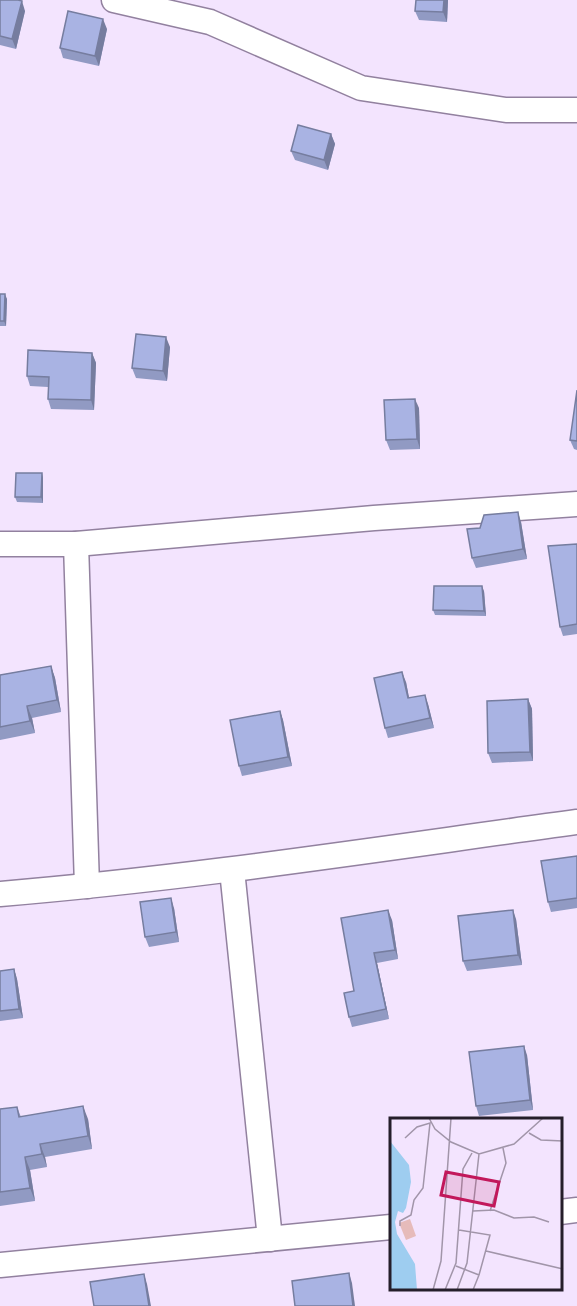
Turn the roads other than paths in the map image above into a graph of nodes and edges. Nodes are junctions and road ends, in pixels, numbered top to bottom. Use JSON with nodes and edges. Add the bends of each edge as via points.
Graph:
{"nodes":[{"id":1,"x":114,"y":0,"type":"edge"},
{"id":2,"x":577,"y":110,"type":"edge"},
{"id":3,"x":577,"y":504,"type":"edge"},
{"id":4,"x":0,"y":544,"type":"edge"},
{"id":5,"x":76,"y":544,"type":"junction"},
{"id":6,"x":577,"y":822,"type":"edge"},
{"id":7,"x":232,"y":870,"type":"junction"},
{"id":8,"x":87,"y":886,"type":"junction"},
{"id":9,"x":0,"y":894,"type":"edge"},
{"id":10,"x":577,"y":1210,"type":"edge"},
{"id":11,"x":562,"y":1212,"type":"edge"},
{"id":12,"x":390,"y":1227,"type":"edge"},
{"id":13,"x":270,"y":1239,"type":"junction"},
{"id":14,"x":0,"y":1265,"type":"edge"}],
"edges":[{"from":1,"to":2,"type":"street","via":[[210,22],[361,88],[506,110]]},
{"from":3,"to":5,"type":"street"},
{"from":4,"to":5,"type":"street"},
{"from":5,"to":8,"type":"street"},
{"from":6,"to":7,"type":"street"},
{"from":7,"to":8,"type":"street"},
{"from":7,"to":13,"type":"street"},
{"from":8,"to":9,"type":"street"},
{"from":10,"to":11,"type":"street"},
{"from":12,"to":13,"type":"street"},
{"from":13,"to":14,"type":"street"}]}
